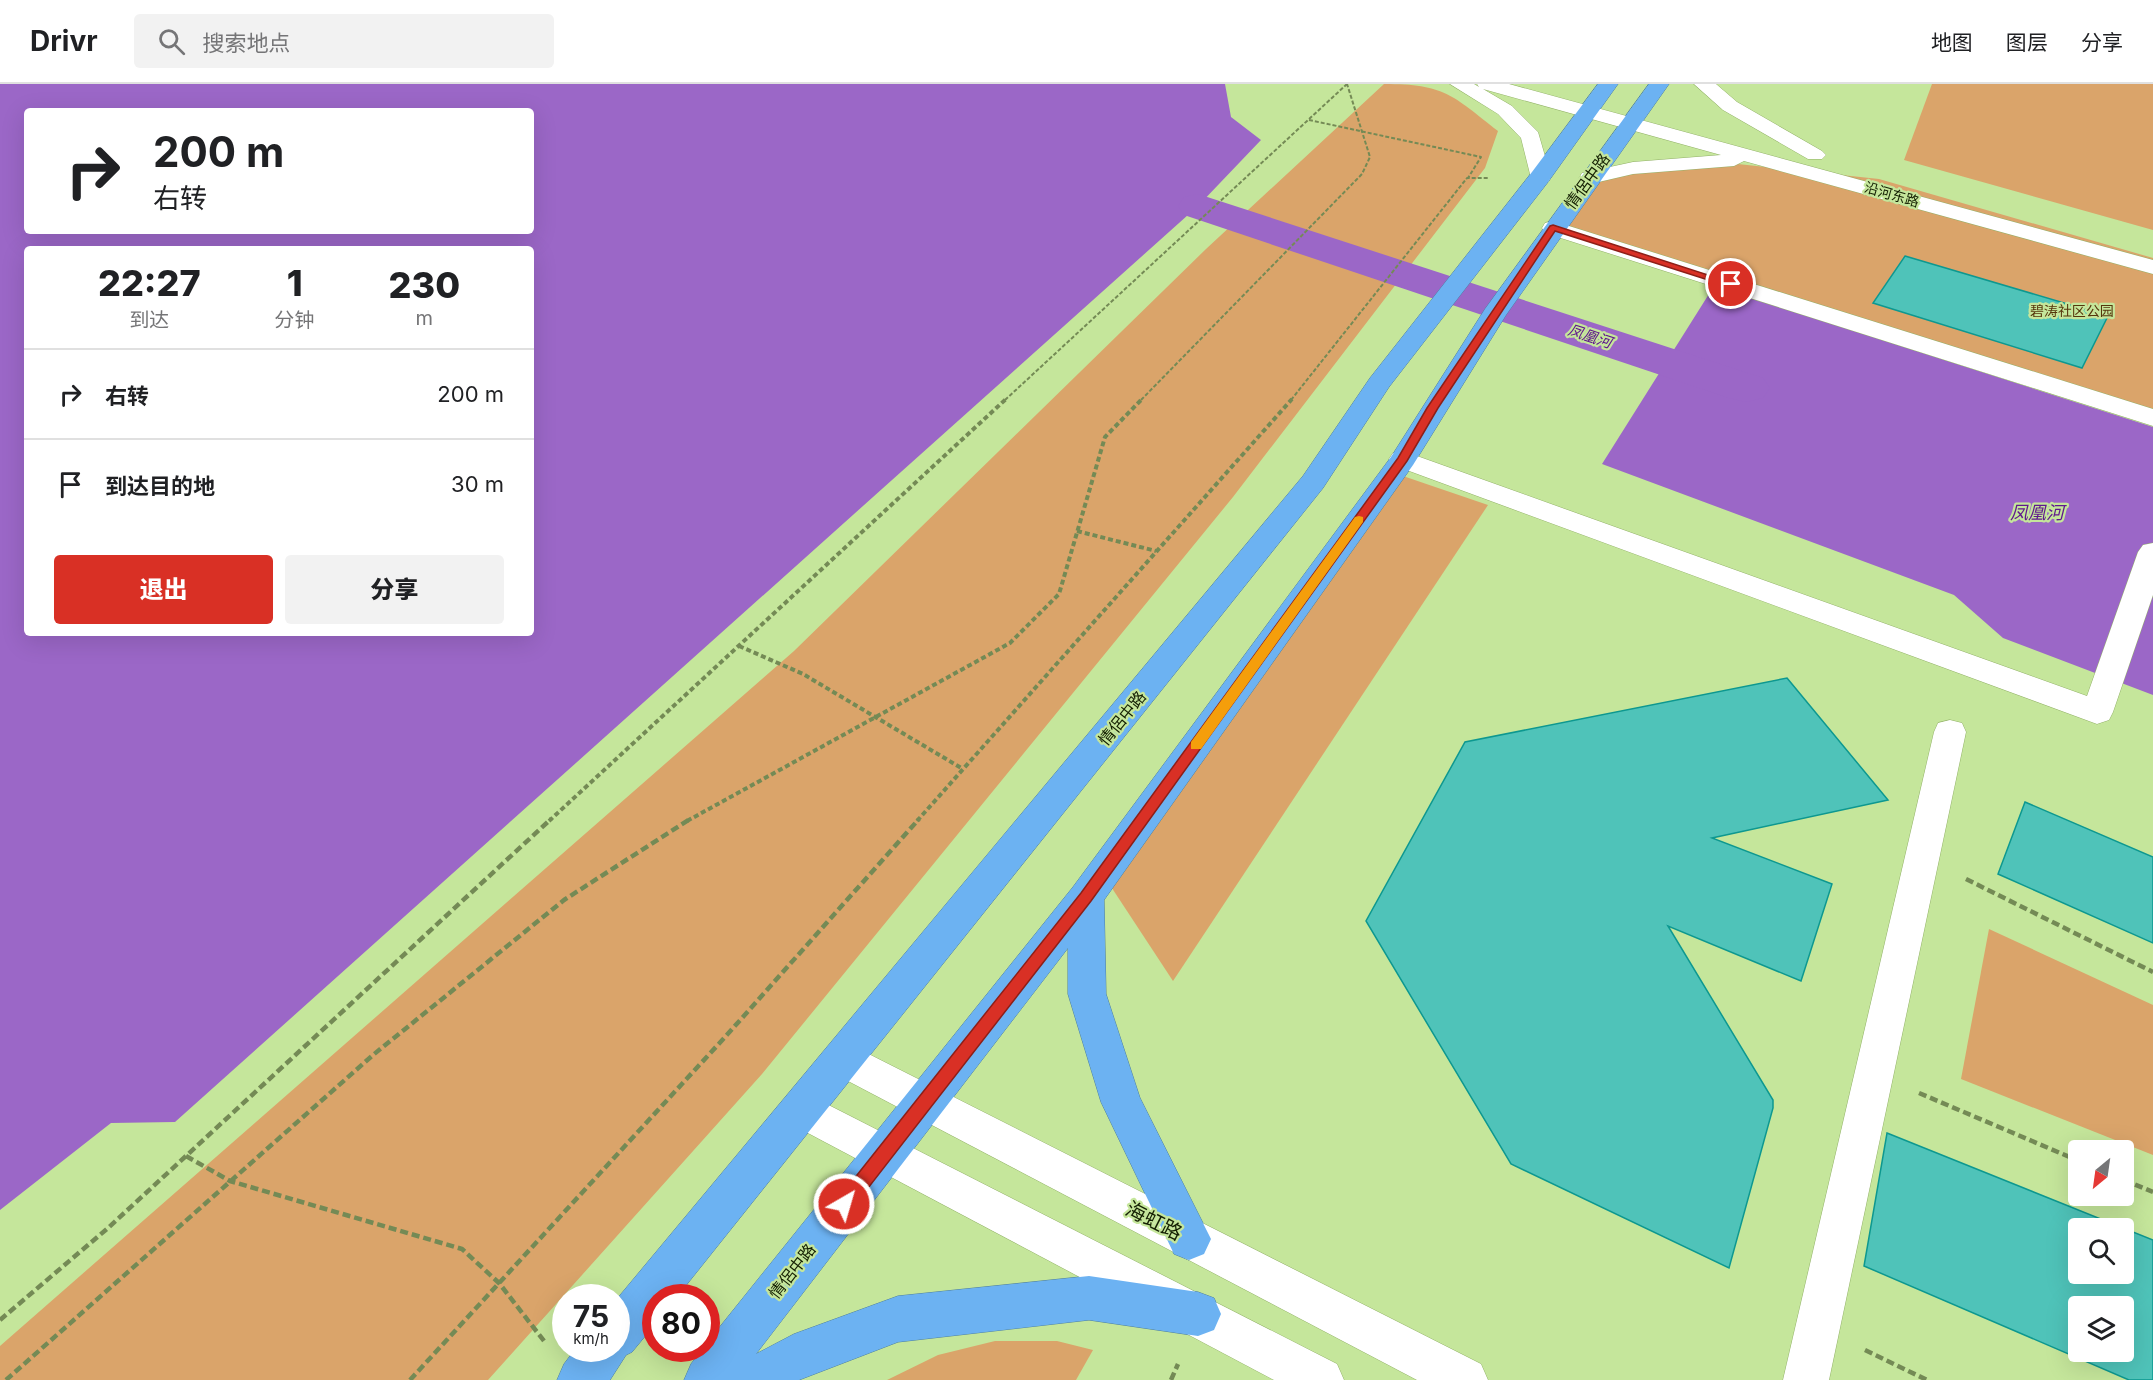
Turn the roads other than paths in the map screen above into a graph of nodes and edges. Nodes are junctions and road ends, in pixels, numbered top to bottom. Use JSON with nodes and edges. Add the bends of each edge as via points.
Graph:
{"nodes":[{"id":1,"x":1460,"y":84,"type":"edge"},
{"id":2,"x":1487,"y":84,"type":"edge"},
{"id":3,"x":1549,"y":84,"type":"edge"},
{"id":4,"x":1659,"y":84,"type":"edge"},
{"id":5,"x":1704,"y":84,"type":"edge"},
{"id":6,"x":1598,"y":97,"type":"edge"},
{"id":7,"x":1636,"y":116,"type":"junction"},
{"id":8,"x":1815,"y":155,"type":"junction"},
{"id":9,"x":1793,"y":166,"type":"junction"},
{"id":10,"x":1540,"y":177,"type":"junction"},
{"id":11,"x":1590,"y":178,"type":"junction"},
{"id":12,"x":1553,"y":228,"type":"junction"},
{"id":13,"x":2153,"y":247,"type":"edge"},
{"id":14,"x":2153,"y":267,"type":"edge"},
{"id":15,"x":2153,"y":418,"type":"edge"},
{"id":16,"x":1403,"y":459,"type":"junction"},
{"id":17,"x":2153,"y":552,"type":"edge"},
{"id":18,"x":1950,"y":732,"type":"dead end"},
{"id":19,"x":1086,"y":897,"type":"junction"},
{"id":20,"x":843,"y":1059,"type":"junction"},
{"id":21,"x":925,"y":1103,"type":"junction"},
{"id":22,"x":803,"y":1110,"type":"junction"},
{"id":23,"x":886,"y":1152,"type":"junction"},
{"id":24,"x":1189,"y":1239,"type":"junction"},
{"id":25,"x":1198,"y":1314,"type":"junction"},
{"id":26,"x":630,"y":1319,"type":"edge"},
{"id":27,"x":595,"y":1362,"type":"edge"},
{"id":28,"x":580,"y":1380,"type":"edge"},
{"id":29,"x":707,"y":1380,"type":"edge"},
{"id":30,"x":757,"y":1380,"type":"edge"},
{"id":31,"x":1321,"y":1380,"type":"edge"},
{"id":32,"x":1465,"y":1380,"type":"edge"},
{"id":33,"x":1806,"y":1380,"type":"edge"}],
"edges":[{"from":1,"to":10,"type":"street","via":[[1505,110],[1531,136]]},
{"from":2,"to":6,"type":"street"},
{"from":3,"to":6,"type":"street"},
{"from":4,"to":7,"type":"highway","name":"情侶中路"},
{"from":5,"to":8,"type":"street","via":[[1730,106]]},
{"from":6,"to":7,"type":"street"},
{"from":6,"to":10,"type":"highway","name":"情侶中路"},
{"from":7,"to":8,"type":"street","name":"沿河东路"},
{"from":7,"to":9,"type":"street","name":"沿河东路"},
{"from":7,"to":11,"type":"highway","name":"情侶中路"},
{"from":8,"to":13,"type":"street","name":"沿河东路"},
{"from":9,"to":11,"type":"street","via":[[1739,160],[1699,161],[1633,168]]},
{"from":9,"to":14,"type":"street","name":"沿河东路"},
{"from":10,"to":20,"type":"highway","name":"情侶中路","via":[[1379,383],[1313,482]]},
{"from":11,"to":12,"type":"highway","name":"情侶中路"},
{"from":12,"to":15,"type":"street"},
{"from":12,"to":16,"type":"highway","name":"情侶中路","via":[[1432,408]]},
{"from":16,"to":17,"type":"street","via":[[2097,712]]},
{"from":16,"to":19,"type":"highway","name":"情侶中路"},
{"from":18,"to":33,"type":"street"},
{"from":19,"to":21,"type":"highway","name":"情侶中路"},
{"from":19,"to":24,"type":"highway","via":[[1087,994],[1121,1102]]},
{"from":20,"to":21,"type":"street","name":"海虹路"},
{"from":20,"to":22,"type":"highway","name":"情侶中路"},
{"from":21,"to":23,"type":"highway","name":"情侶中路"},
{"from":21,"to":24,"type":"street","name":"海虹路"},
{"from":22,"to":23,"type":"street"},
{"from":22,"to":26,"type":"highway","name":"情侶中路"},
{"from":23,"to":25,"type":"street"},
{"from":23,"to":29,"type":"highway","name":"情侶中路"},
{"from":24,"to":32,"type":"street","name":"海虹路"},
{"from":25,"to":30,"type":"highway","via":[[1089,1299],[898,1319],[794,1357]]},
{"from":25,"to":31,"type":"street"},
{"from":27,"to":28,"type":"highway"}]}
